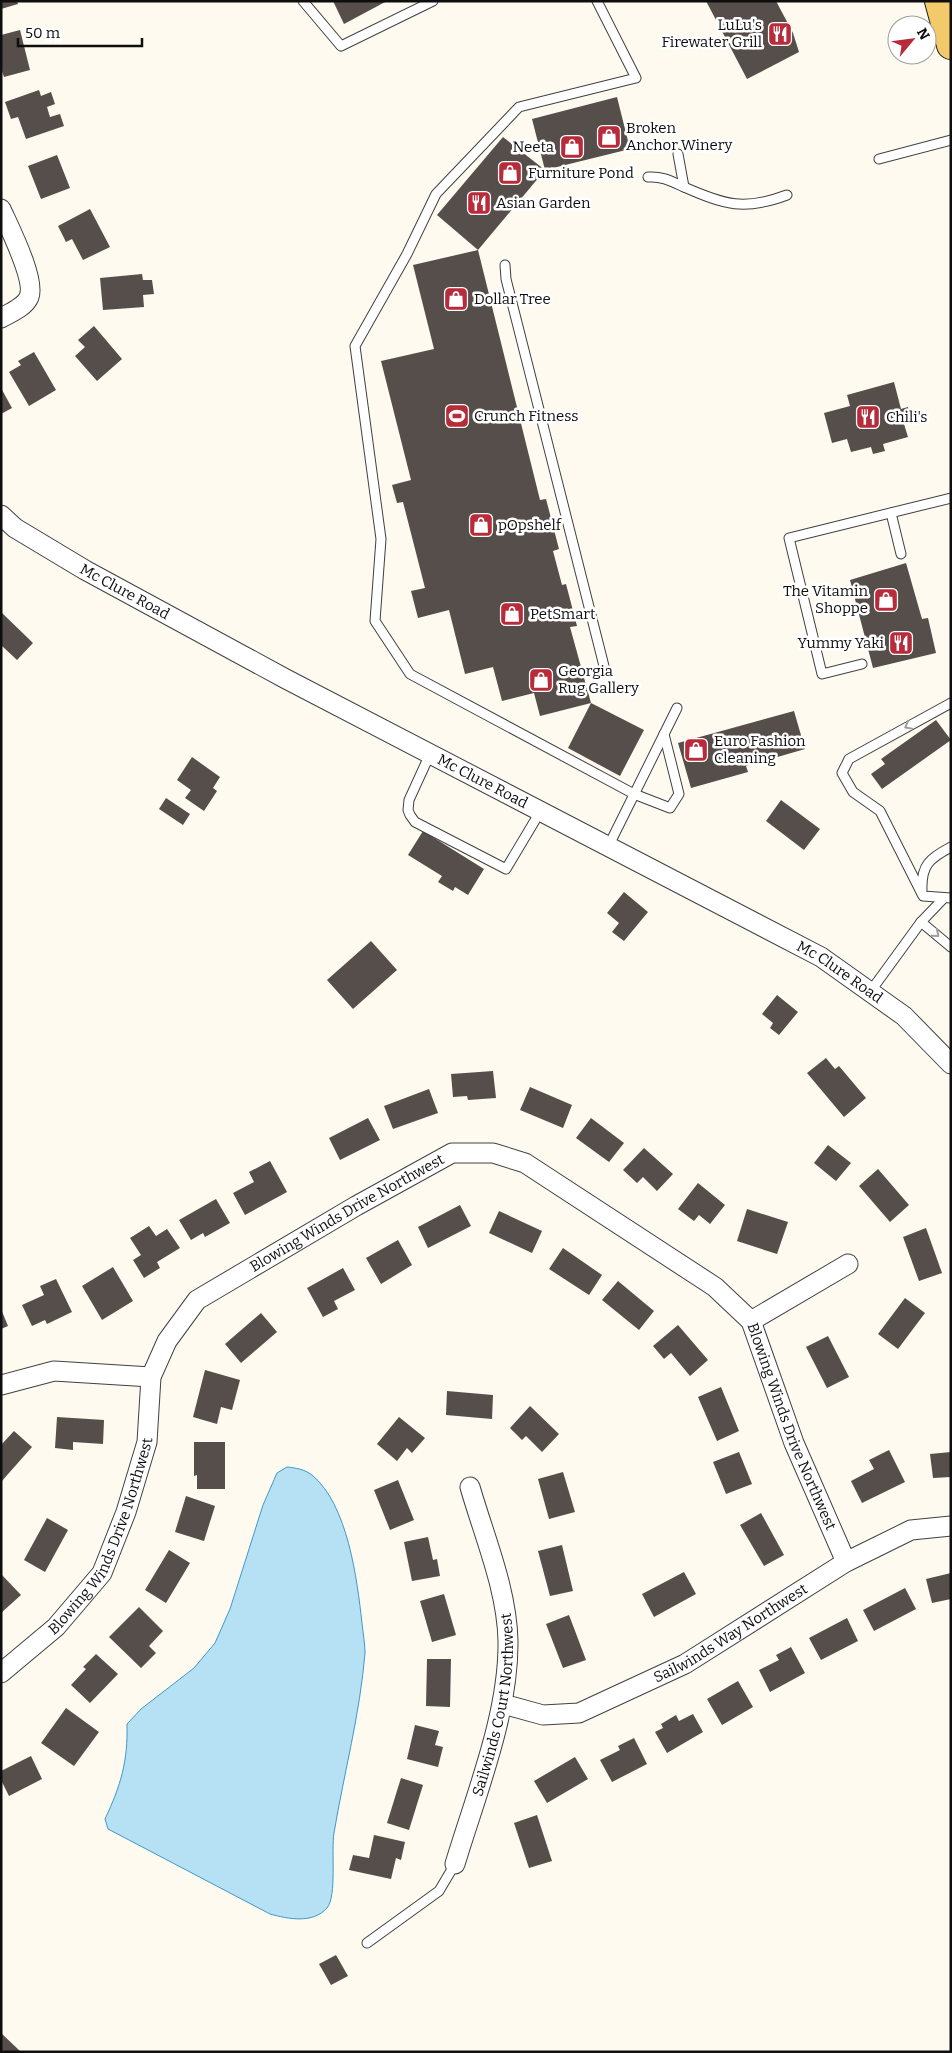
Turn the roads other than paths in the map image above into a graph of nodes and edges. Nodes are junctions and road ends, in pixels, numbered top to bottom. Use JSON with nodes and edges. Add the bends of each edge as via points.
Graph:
{"nodes":[{"id":1,"x":303,"y":1,"type":"edge"},
{"id":2,"x":433,"y":1,"type":"edge"},
{"id":3,"x":597,"y":1,"type":"edge"},
{"id":4,"x":940,"y":1,"type":"edge"},
{"id":5,"x":951,"y":45,"type":"edge"},
{"id":6,"x":951,"y":140,"type":"edge"},
{"id":7,"x":678,"y":154,"type":"dead end"},
{"id":8,"x":879,"y":159,"type":"dead end"},
{"id":9,"x":648,"y":177,"type":"dead end"},
{"id":10,"x":684,"y":187,"type":"junction"},
{"id":11,"x":787,"y":195,"type":"dead end"},
{"id":12,"x":1,"y":209,"type":"edge"},
{"id":13,"x":505,"y":265,"type":"dead end"},
{"id":14,"x":1,"y":318,"type":"edge"},
{"id":15,"x":951,"y":498,"type":"edge"},
{"id":16,"x":891,"y":513,"type":"junction"},
{"id":17,"x":1,"y":516,"type":"edge"},
{"id":18,"x":901,"y":554,"type":"dead end"},
{"id":19,"x":862,"y":664,"type":"dead end"},
{"id":20,"x":604,"y":670,"type":"dead end"},
{"id":21,"x":951,"y":702,"type":"edge"},
{"id":22,"x":677,"y":708,"type":"dead end"},
{"id":23,"x":664,"y":734,"type":"junction"},
{"id":24,"x":430,"y":754,"type":"junction"},
{"id":25,"x":634,"y":794,"type":"junction"},
{"id":26,"x":540,"y":812,"type":"junction"},
{"id":27,"x":608,"y":847,"type":"junction"},
{"id":28,"x":951,"y":848,"type":"edge"},
{"id":29,"x":923,"y":896,"type":"junction"},
{"id":30,"x":947,"y":898,"type":"edge"},
{"id":31,"x":921,"y":922,"type":"junction"},
{"id":32,"x":951,"y":947,"type":"edge"},
{"id":33,"x":870,"y":992,"type":"junction"},
{"id":34,"x":951,"y":1064,"type":"edge"},
{"id":35,"x":848,"y":1264,"type":"dead end"},
{"id":36,"x":751,"y":1321,"type":"junction"},
{"id":37,"x":151,"y":1377,"type":"junction"},
{"id":38,"x":1,"y":1385,"type":"edge"},
{"id":39,"x":470,"y":1487,"type":"dead end"},
{"id":40,"x":951,"y":1526,"type":"edge"},
{"id":41,"x":846,"y":1562,"type":"junction"},
{"id":42,"x":1,"y":1673,"type":"edge"},
{"id":43,"x":503,"y":1704,"type":"junction"},
{"id":44,"x":455,"y":1864,"type":"joint"},
{"id":45,"x":367,"y":1943,"type":"dead end"}],
"edges":[{"from":1,"to":2,"type":"lane","via":[[341,46]]},
{"from":3,"to":25,"type":"lane","via":[[636,78],[519,107],[436,194],[407,254],[355,346],[381,539],[375,621],[410,674]]},
{"from":4,"to":5,"type":"main road"},
{"from":6,"to":8,"type":"lane"},
{"from":7,"to":10,"type":"lane"},
{"from":9,"to":10,"type":"lane","via":[[659,176]]},
{"from":10,"to":11,"type":"lane","via":[[742,206],[763,204]]},
{"from":12,"to":14,"type":"street","via":[[31,282],[29,298]]},
{"from":13,"to":20,"type":"lane"},
{"from":15,"to":16,"type":"lane"},
{"from":16,"to":18,"type":"lane"},
{"from":16,"to":19,"type":"lane","via":[[789,538],[822,674]]},
{"from":17,"to":24,"type":"street","name":"Mc Clure Road","via":[[15,528],[85,570]]},
{"from":21,"to":29,"type":"lane","one_way":true,"via":[[849,759],[842,773],[853,792],[880,811]]},
{"from":22,"to":23,"type":"lane"},
{"from":23,"to":25,"type":"lane"},
{"from":23,"to":25,"type":"lane","via":[[679,794],[670,808]]},
{"from":24,"to":26,"type":"street","name":"Mc Clure Road"},
{"from":24,"to":26,"type":"lane","via":[[419,774],[408,810],[415,822],[506,869]]},
{"from":25,"to":27,"type":"lane"},
{"from":26,"to":27,"type":"street","name":"Mc Clure Road"},
{"from":27,"to":33,"type":"street","name":"Mc Clure Road","via":[[821,957]]},
{"from":28,"to":29,"type":"lane","via":[[931,858],[922,877]]},
{"from":29,"to":30,"type":"lane"},
{"from":30,"to":31,"type":"lane"},
{"from":31,"to":32,"type":"lane","one_way":true},
{"from":31,"to":33,"type":"lane"},
{"from":33,"to":34,"type":"street","name":"Mc Clure Road","via":[[904,1016]]},
{"from":35,"to":36,"type":"street"},
{"from":36,"to":37,"type":"street","name":"Blowing Winds Drive Northwest","via":[[714,1287],[525,1163],[492,1153],[452,1153],[196,1300],[167,1341]]},
{"from":36,"to":41,"type":"street","name":"Blowing Winds Drive Northwest","via":[[794,1443]]},
{"from":37,"to":38,"type":"street","via":[[54,1370]]},
{"from":37,"to":42,"type":"street","name":"Blowing Winds Drive Northwest","via":[[147,1442],[126,1512],[102,1573],[56,1627]]},
{"from":39,"to":43,"type":"street","name":"Sailwinds Court Northwest","via":[[502,1593],[508,1640]]},
{"from":40,"to":41,"type":"street","name":"Sailwinds Way Northwest","via":[[912,1530]]},
{"from":41,"to":43,"type":"street","name":"Sailwinds Way Northwest","via":[[685,1664],[580,1712],[543,1715]]},
{"from":43,"to":44,"type":"street","name":"Sailwinds Court Northwest"},
{"from":44,"to":45,"type":"lane","via":[[439,1891]]}]}
